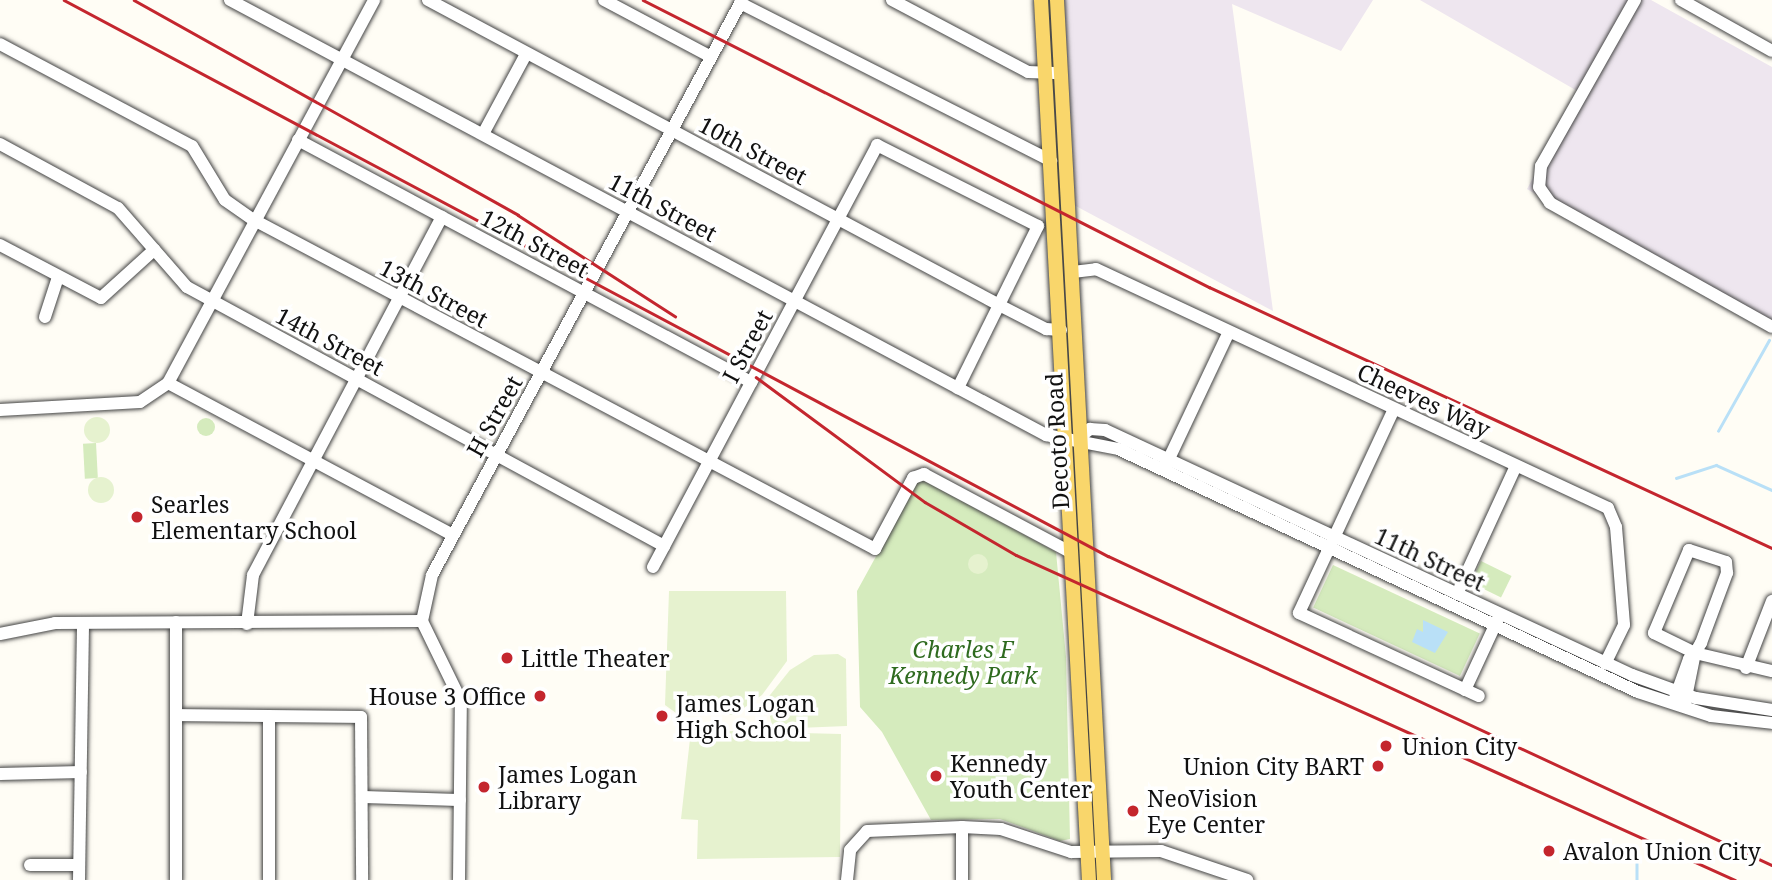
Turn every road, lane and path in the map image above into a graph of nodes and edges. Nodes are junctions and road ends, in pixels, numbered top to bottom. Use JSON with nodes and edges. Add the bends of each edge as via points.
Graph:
{"nodes":[{"id":1,"x":230,"y":0,"type":"edge"},
{"id":2,"x":374,"y":0,"type":"edge"},
{"id":3,"x":428,"y":0,"type":"edge"},
{"id":4,"x":604,"y":0,"type":"edge"},
{"id":5,"x":892,"y":0,"type":"edge"},
{"id":6,"x":1041,"y":0,"type":"edge"},
{"id":7,"x":1057,"y":0,"type":"edge"},
{"id":8,"x":1635,"y":0,"type":"edge"},
{"id":9,"x":1681,"y":0,"type":"edge"},
{"id":10,"x":741,"y":1,"type":"edge"},
{"id":11,"x":0,"y":44,"type":"edge"},
{"id":12,"x":1772,"y":51,"type":"edge"},
{"id":13,"x":526,"y":54,"type":"junction"},
{"id":14,"x":711,"y":57,"type":"junction"},
{"id":15,"x":342,"y":59,"type":"junction"},
{"id":16,"x":1061,"y":72,"type":"junction"},
{"id":17,"x":1045,"y":74,"type":"junction"},
{"id":18,"x":673,"y":130,"type":"junction"},
{"id":19,"x":483,"y":134,"type":"junction"},
{"id":20,"x":298,"y":141,"type":"junction"},
{"id":21,"x":0,"y":144,"type":"edge"},
{"id":22,"x":1051,"y":161,"type":"junction"},
{"id":23,"x":626,"y":211,"type":"junction"},
{"id":24,"x":442,"y":217,"type":"junction"},
{"id":25,"x":838,"y":219,"type":"junction"},
{"id":26,"x":254,"y":220,"type":"junction"},
{"id":27,"x":0,"y":245,"type":"edge"},
{"id":28,"x":153,"y":250,"type":"junction"},
{"id":29,"x":1073,"y":272,"type":"junction"},
{"id":30,"x":58,"y":277,"type":"junction"},
{"id":31,"x":584,"y":293,"type":"junction"},
{"id":32,"x":400,"y":299,"type":"junction"},
{"id":33,"x":795,"y":300,"type":"junction"},
{"id":34,"x":210,"y":301,"type":"junction"},
{"id":35,"x":1001,"y":306,"type":"junction"},
{"id":36,"x":45,"y":317,"type":"dead end"},
{"id":37,"x":1772,"y":327,"type":"edge"},
{"id":38,"x":1061,"y":330,"type":"junction"},
{"id":39,"x":1229,"y":332,"type":"junction"},
{"id":40,"x":541,"y":373,"type":"junction"},
{"id":41,"x":359,"y":380,"type":"junction"},
{"id":42,"x":751,"y":382,"type":"junction"},
{"id":43,"x":168,"y":383,"type":"junction"},
{"id":44,"x":958,"y":388,"type":"junction"},
{"id":45,"x":1394,"y":409,"type":"junction"},
{"id":46,"x":0,"y":410,"type":"edge"},
{"id":47,"x":1074,"y":437,"type":"junction"},
{"id":48,"x":496,"y":455,"type":"junction"},
{"id":49,"x":315,"y":461,"type":"junction"},
{"id":50,"x":709,"y":463,"type":"junction"},
{"id":51,"x":1165,"y":466,"type":"junction"},
{"id":52,"x":1516,"y":466,"type":"junction"},
{"id":53,"x":453,"y":535,"type":"junction"},
{"id":54,"x":1331,"y":543,"type":"junction"},
{"id":55,"x":664,"y":546,"type":"junction"},
{"id":56,"x":1070,"y":552,"type":"junction"},
{"id":57,"x":653,"y":567,"type":"dead end"},
{"id":58,"x":1457,"y":594,"type":"junction"},
{"id":59,"x":1772,"y":601,"type":"edge"},
{"id":60,"x":1500,"y":614,"type":"junction"},
{"id":61,"x":422,"y":621,"type":"junction"},
{"id":62,"x":176,"y":622,"type":"junction"},
{"id":63,"x":83,"y":623,"type":"junction"},
{"id":64,"x":247,"y":624,"type":"junction"},
{"id":65,"x":1495,"y":627,"type":"junction"},
{"id":66,"x":0,"y":634,"type":"edge"},
{"id":67,"x":1695,"y":653,"type":"junction"},
{"id":68,"x":1605,"y":664,"type":"junction"},
{"id":69,"x":1746,"y":668,"type":"junction"},
{"id":70,"x":1772,"y":671,"type":"edge"},
{"id":71,"x":1465,"y":690,"type":"junction"},
{"id":72,"x":1682,"y":694,"type":"junction"},
{"id":73,"x":1479,"y":696,"type":"dead end"},
{"id":74,"x":1678,"y":707,"type":"junction"},
{"id":75,"x":1772,"y":710,"type":"edge"},
{"id":76,"x":176,"y":715,"type":"junction"},
{"id":77,"x":269,"y":716,"type":"junction"},
{"id":78,"x":1772,"y":723,"type":"edge"},
{"id":79,"x":81,"y":772,"type":"junction"},
{"id":80,"x":0,"y":774,"type":"edge"},
{"id":81,"x":362,"y":797,"type":"junction"},
{"id":82,"x":460,"y":800,"type":"junction"},
{"id":83,"x":961,"y":827,"type":"junction"},
{"id":84,"x":1095,"y":851,"type":"junction"},
{"id":85,"x":30,"y":864,"type":"dead end"},
{"id":86,"x":79,"y":865,"type":"junction"},
{"id":87,"x":79,"y":880,"type":"edge"},
{"id":88,"x":176,"y":880,"type":"edge"},
{"id":89,"x":269,"y":880,"type":"edge"},
{"id":90,"x":362,"y":880,"type":"edge"},
{"id":91,"x":459,"y":880,"type":"edge"},
{"id":92,"x":847,"y":880,"type":"edge"},
{"id":93,"x":962,"y":880,"type":"edge"},
{"id":94,"x":1089,"y":880,"type":"edge"},
{"id":95,"x":1104,"y":880,"type":"edge"},
{"id":96,"x":1247,"y":880,"type":"edge"}],
"edges":[{"from":1,"to":15,"type":"street","name":"11th Street"},
{"from":2,"to":15,"type":"street"},
{"from":3,"to":13,"type":"street","name":"10th Street"},
{"from":4,"to":14,"type":"street"},
{"from":5,"to":17,"type":"street","via":[[1028,72]]},
{"from":6,"to":17,"type":"main road","name":"Decoto Road"},
{"from":7,"to":16,"type":"main road","name":"Decoto Road"},
{"from":8,"to":37,"type":"street","via":[[1541,166],[1539,187],[1550,203]]},
{"from":9,"to":12,"type":"street"},
{"from":10,"to":14,"type":"street","name":"H Street"},
{"from":10,"to":22,"type":"street"},
{"from":11,"to":26,"type":"street","name":"13th Street","via":[[192,146],[225,200]]},
{"from":13,"to":18,"type":"street","name":"10th Street"},
{"from":13,"to":19,"type":"street"},
{"from":14,"to":18,"type":"street","name":"H Street"},
{"from":15,"to":19,"type":"street","name":"11th Street"},
{"from":15,"to":20,"type":"street"},
{"from":16,"to":17,"type":"street"},
{"from":16,"to":29,"type":"main road","name":"Decoto Road"},
{"from":17,"to":22,"type":"main road","name":"Decoto Road"},
{"from":18,"to":23,"type":"street","name":"H Street"},
{"from":18,"to":25,"type":"street","name":"10th Street"},
{"from":19,"to":23,"type":"street","name":"11th Street"},
{"from":20,"to":24,"type":"street","name":"12th Street"},
{"from":20,"to":26,"type":"street"},
{"from":21,"to":28,"type":"street","name":"14th Street","via":[[118,208]]},
{"from":22,"to":38,"type":"main road","name":"Decoto Road"},
{"from":23,"to":31,"type":"street","name":"H Street"},
{"from":23,"to":33,"type":"street","name":"11th Street"},
{"from":24,"to":31,"type":"street","name":"12th Street"},
{"from":24,"to":32,"type":"street"},
{"from":25,"to":33,"type":"street","name":"I Street"},
{"from":25,"to":35,"type":"street","name":"10th Street"},
{"from":25,"to":35,"type":"street","name":"I Street","via":[[877,145],[1038,226]]},
{"from":26,"to":32,"type":"street","name":"13th Street"},
{"from":26,"to":34,"type":"street"},
{"from":27,"to":30,"type":"street"},
{"from":28,"to":30,"type":"street","via":[[101,298]]},
{"from":28,"to":34,"type":"street","name":"14th Street","via":[[178,281]]},
{"from":29,"to":39,"type":"street","name":"Cheeves Way","via":[[1096,269]]},
{"from":29,"to":47,"type":"main road","name":"Decoto Road"},
{"from":30,"to":36,"type":"street"},
{"from":31,"to":40,"type":"street","name":"H Street"},
{"from":31,"to":42,"type":"street","name":"12th Street"},
{"from":32,"to":40,"type":"street","name":"13th Street"},
{"from":32,"to":41,"type":"street"},
{"from":33,"to":42,"type":"street","name":"I Street"},
{"from":33,"to":44,"type":"street","name":"11th Street"},
{"from":34,"to":41,"type":"street","name":"14th Street"},
{"from":34,"to":43,"type":"street"},
{"from":35,"to":38,"type":"street","name":"10th Street","via":[[1046,330]]},
{"from":35,"to":44,"type":"street"},
{"from":38,"to":47,"type":"main road","name":"Decoto Road"},
{"from":39,"to":45,"type":"street","name":"Cheeves Way"},
{"from":39,"to":51,"type":"street"},
{"from":40,"to":48,"type":"street","name":"H Street"},
{"from":40,"to":50,"type":"street","name":"13th Street"},
{"from":41,"to":48,"type":"street","name":"14th Street"},
{"from":41,"to":49,"type":"street"},
{"from":42,"to":50,"type":"street","name":"I Street"},
{"from":43,"to":46,"type":"street","via":[[140,402]]},
{"from":43,"to":49,"type":"street"},
{"from":44,"to":47,"type":"street","name":"11th Street","via":[[1046,435]]},
{"from":45,"to":52,"type":"street","name":"Cheeves Way"},
{"from":45,"to":54,"type":"street"},
{"from":47,"to":51,"type":"street","name":"11th Street"},
{"from":47,"to":56,"type":"main road","name":"Decoto Road"},
{"from":47,"to":84,"type":"main road","name":"Decoto Road"},
{"from":48,"to":53,"type":"street","name":"H Street"},
{"from":48,"to":55,"type":"street","name":"14th Street"},
{"from":49,"to":53,"type":"street"},
{"from":49,"to":64,"type":"street","via":[[253,575]]},
{"from":50,"to":55,"type":"street","name":"I Street"},
{"from":50,"to":56,"type":"street","name":"13th Street","via":[[875,549],[917,475]]},
{"from":51,"to":54,"type":"street","name":"11th Street"},
{"from":52,"to":58,"type":"street"},
{"from":52,"to":68,"type":"street","name":"Cheeves Way","via":[[1612,512],[1624,625]]},
{"from":53,"to":61,"type":"street","name":"H Street","via":[[432,575]]},
{"from":54,"to":58,"type":"street","name":"11th Street"},
{"from":54,"to":65,"type":"street","name":"11th Street"},
{"from":54,"to":71,"type":"street","via":[[1299,613]]},
{"from":55,"to":57,"type":"street","name":"I Street"},
{"from":56,"to":84,"type":"main road","name":"Decoto Road"},
{"from":58,"to":60,"type":"street","name":"11th Street"},
{"from":59,"to":69,"type":"street"},
{"from":60,"to":65,"type":"street"},
{"from":60,"to":68,"type":"street","name":"11th Street"},
{"from":61,"to":64,"type":"street"},
{"from":61,"to":82,"type":"street","via":[[461,701]]},
{"from":62,"to":63,"type":"street"},
{"from":62,"to":64,"type":"street"},
{"from":62,"to":76,"type":"street"},
{"from":63,"to":66,"type":"street"},
{"from":63,"to":79,"type":"street"},
{"from":65,"to":71,"type":"street"},
{"from":65,"to":74,"type":"street","name":"11th Street"},
{"from":67,"to":67,"type":"street","via":[[1728,566],[1689,550],[1654,633]]},
{"from":67,"to":69,"type":"street"},
{"from":67,"to":72,"type":"street"},
{"from":68,"to":72,"type":"street","name":"11th Street"},
{"from":69,"to":70,"type":"street"},
{"from":71,"to":73,"type":"street"},
{"from":72,"to":74,"type":"street"},
{"from":72,"to":75,"type":"street","name":"11th Street"},
{"from":74,"to":78,"type":"street","name":"11th Street"},
{"from":76,"to":77,"type":"street"},
{"from":76,"to":88,"type":"street"},
{"from":77,"to":81,"type":"street","via":[[361,717]]},
{"from":77,"to":89,"type":"street"},
{"from":79,"to":80,"type":"street"},
{"from":79,"to":86,"type":"street"},
{"from":81,"to":82,"type":"street"},
{"from":81,"to":90,"type":"street"},
{"from":82,"to":91,"type":"street"},
{"from":83,"to":84,"type":"street","via":[[1000,829],[1051,849]]},
{"from":83,"to":92,"type":"street","via":[[867,831],[850,850]]},
{"from":83,"to":93,"type":"street"},
{"from":84,"to":94,"type":"main road","name":"Decoto Road"},
{"from":84,"to":95,"type":"main road","name":"Decoto Road"},
{"from":84,"to":96,"type":"street","via":[[1161,851]]},
{"from":85,"to":86,"type":"street"},
{"from":86,"to":87,"type":"street"}]}
